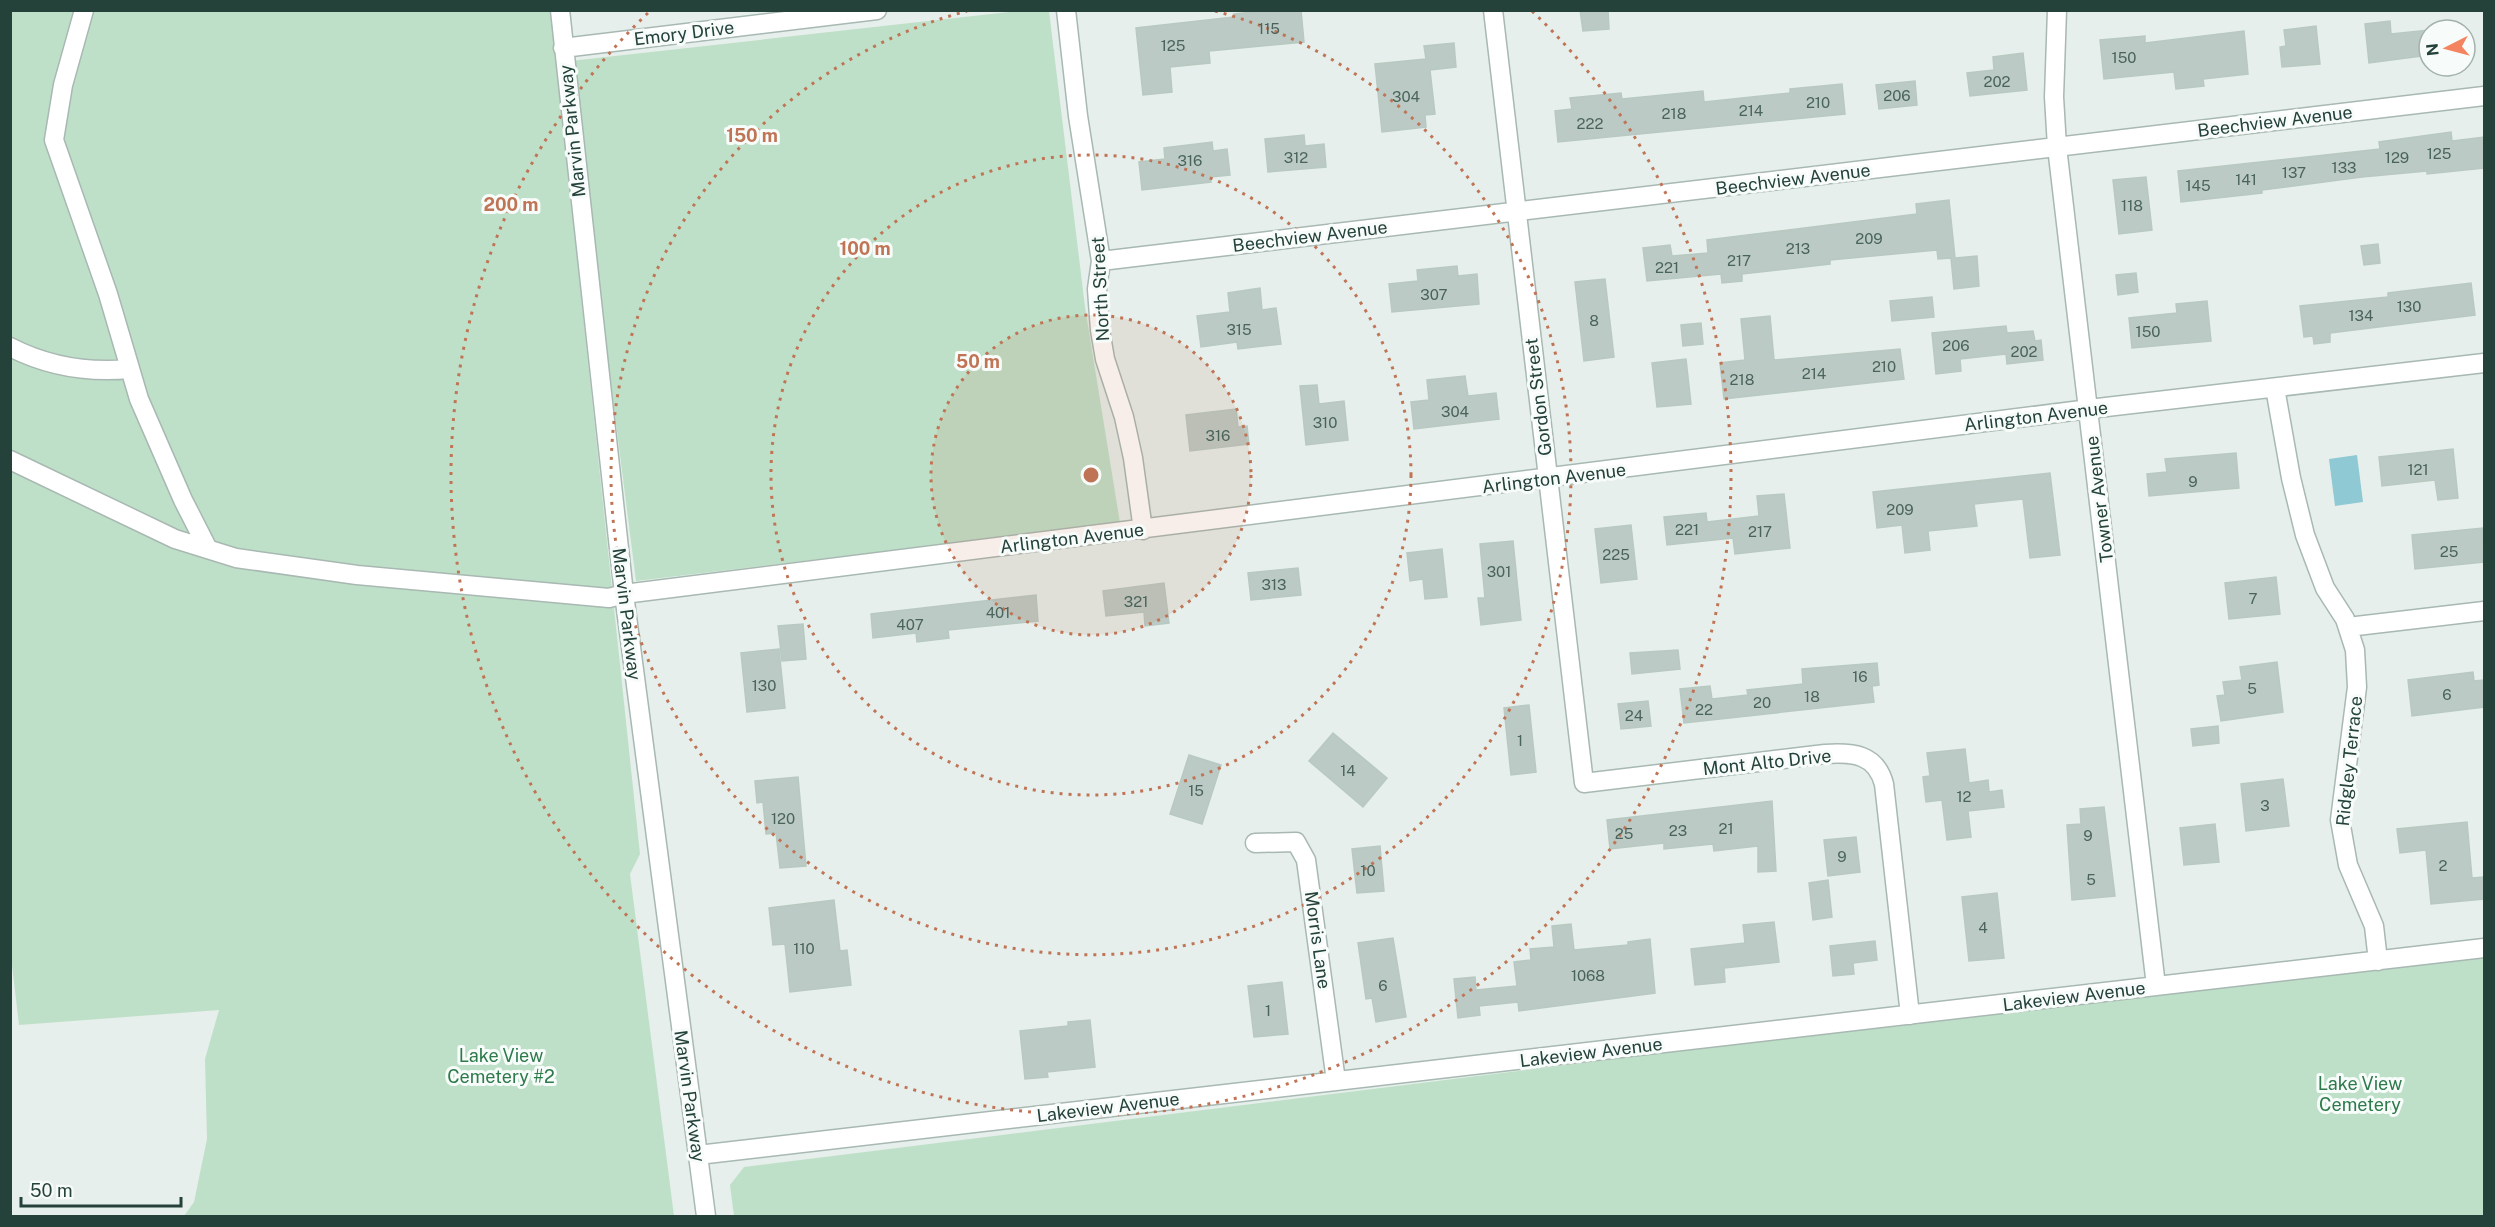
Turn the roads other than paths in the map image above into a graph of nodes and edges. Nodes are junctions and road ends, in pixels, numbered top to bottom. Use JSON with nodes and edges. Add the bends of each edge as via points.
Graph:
{"nodes":[{"id":1,"x":84,"y":10,"type":"edge"},
{"id":2,"x":560,"y":10,"type":"edge"},
{"id":3,"x":877,"y":10,"type":"edge"},
{"id":4,"x":1066,"y":10,"type":"edge"},
{"id":5,"x":1492,"y":10,"type":"edge"},
{"id":6,"x":2056,"y":10,"type":"edge"},
{"id":7,"x":563,"y":48,"type":"junction"},
{"id":8,"x":2484,"y":96,"type":"edge"},
{"id":9,"x":2057,"y":147,"type":"junction"},
{"id":10,"x":1516,"y":212,"type":"junction"},
{"id":11,"x":1101,"y":261,"type":"junction"},
{"id":12,"x":10,"y":347,"type":"edge"},
{"id":13,"x":2484,"y":363,"type":"edge"},
{"id":14,"x":130,"y":369,"type":"junction"},
{"id":15,"x":2275,"y":388,"type":"junction"},
{"id":16,"x":2089,"y":409,"type":"junction"},
{"id":17,"x":10,"y":460,"type":"edge"},
{"id":18,"x":1548,"y":479,"type":"junction"},
{"id":19,"x":1143,"y":530,"type":"junction"},
{"id":20,"x":208,"y":549,"type":"junction"},
{"id":21,"x":624,"y":594,"type":"junction"},
{"id":22,"x":2484,"y":611,"type":"edge"},
{"id":23,"x":2348,"y":627,"type":"junction"},
{"id":24,"x":1584,"y":783,"type":"joint"},
{"id":25,"x":1255,"y":843,"type":"dead end"},
{"id":26,"x":2484,"y":948,"type":"edge"},
{"id":27,"x":2378,"y":961,"type":"junction"},
{"id":28,"x":2156,"y":986,"type":"junction"},
{"id":29,"x":1910,"y":1015,"type":"junction"},
{"id":30,"x":1336,"y":1081,"type":"junction"},
{"id":31,"x":698,"y":1155,"type":"junction"},
{"id":32,"x":706,"y":1216,"type":"edge"}],
"edges":[{"from":1,"to":14,"type":"street","via":[[63,85],[54,140]]},
{"from":2,"to":7,"type":"street","name":"Marvin Parkway"},
{"from":3,"to":7,"type":"street","name":"Emory Drive"},
{"from":4,"to":11,"type":"street","name":"North Street"},
{"from":5,"to":10,"type":"street","name":"Gordon Street"},
{"from":6,"to":9,"type":"street","name":"Towner Avenue"},
{"from":7,"to":21,"type":"street","name":"Marvin Parkway"},
{"from":8,"to":9,"type":"street","name":"Beechview Avenue"},
{"from":9,"to":10,"type":"street","name":"Beechview Avenue"},
{"from":9,"to":16,"type":"street","name":"Towner Avenue"},
{"from":10,"to":11,"type":"street","name":"Beechview Avenue"},
{"from":10,"to":18,"type":"street","name":"Gordon Street"},
{"from":11,"to":19,"type":"street","name":"North Street","via":[[1097,302],[1105,359],[1124,417]]},
{"from":12,"to":14,"type":"street","via":[[28,356],[87,371]]},
{"from":13,"to":15,"type":"street","name":"Arlington Avenue"},
{"from":14,"to":20,"type":"street","via":[[139,399]]},
{"from":15,"to":16,"type":"street","name":"Arlington Avenue"},
{"from":15,"to":23,"type":"street","name":"Ridgley Terrace","via":[[2305,534],[2325,588]]},
{"from":16,"to":18,"type":"street","name":"Arlington Avenue"},
{"from":16,"to":28,"type":"street","name":"Towner Avenue"},
{"from":17,"to":20,"type":"street","name":"Arlington Avenue","via":[[175,539]]},
{"from":18,"to":19,"type":"street","name":"Arlington Avenue"},
{"from":18,"to":24,"type":"street","name":"Gordon Street"},
{"from":19,"to":21,"type":"street","name":"Arlington Avenue"},
{"from":20,"to":21,"type":"street","name":"Arlington Avenue","via":[[236,558],[357,575],[609,598]]},
{"from":21,"to":31,"type":"street","name":"Marvin Parkway"},
{"from":22,"to":23,"type":"street"},
{"from":23,"to":27,"type":"street","name":"Ridgley Terrace","via":[[2355,650],[2357,687],[2340,819],[2348,865],[2374,926]]},
{"from":24,"to":29,"type":"street","name":"Mont Alto Drive","via":[[1825,754],[1848,754],[1873,762],[1884,784]]},
{"from":25,"to":30,"type":"street","name":"Morris Lane","via":[[1296,842],[1306,860]]},
{"from":26,"to":27,"type":"street","name":"Lakeview Avenue"},
{"from":27,"to":28,"type":"street","name":"Lakeview Avenue"},
{"from":28,"to":29,"type":"street","name":"Lakeview Avenue"},
{"from":29,"to":30,"type":"street","name":"Lakeview Avenue"},
{"from":30,"to":31,"type":"street","name":"Lakeview Avenue"},
{"from":31,"to":32,"type":"street","name":"Marvin Parkway"}]}
